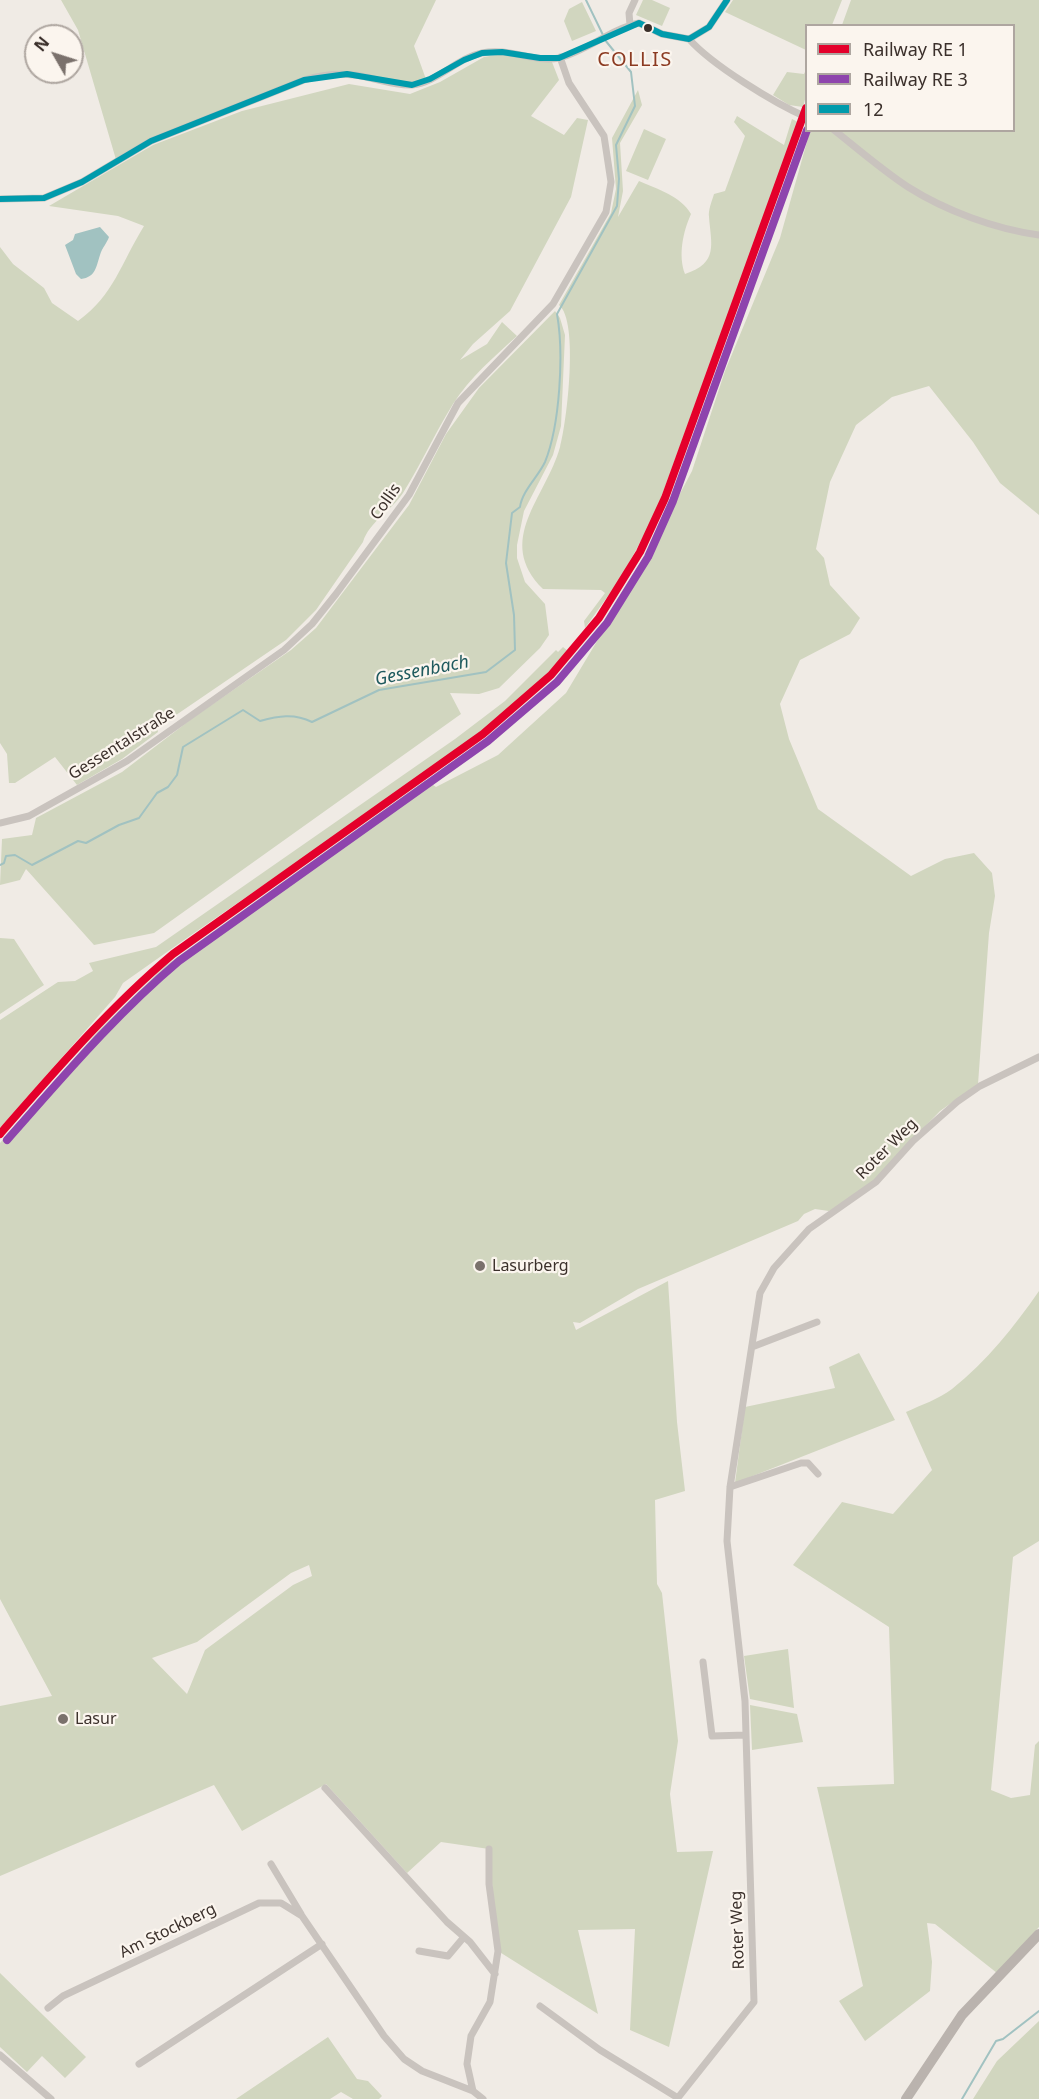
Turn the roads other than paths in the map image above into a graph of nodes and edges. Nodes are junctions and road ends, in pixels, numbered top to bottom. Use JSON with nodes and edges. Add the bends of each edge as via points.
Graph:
{"nodes":[{"id":1,"x":635,"y":0,"type":"edge"},
{"id":2,"x":727,"y":0,"type":"edge"},
{"id":3,"x":630,"y":25,"type":"junction"},
{"id":4,"x":689,"y":39,"type":"junction"},
{"id":5,"x":561,"y":57,"type":"junction"},
{"id":6,"x":805,"y":116,"type":"edge"},
{"id":7,"x":837,"y":132,"type":"edge"},
{"id":8,"x":0,"y":199,"type":"edge"},
{"id":9,"x":1039,"y":235,"type":"edge"},
{"id":10,"x":252,"y":675,"type":"joint"},
{"id":11,"x":0,"y":823,"type":"edge"},
{"id":12,"x":1039,"y":1057,"type":"edge"},
{"id":13,"x":817,"y":1322,"type":"dead end"},
{"id":14,"x":752,"y":1347,"type":"junction"},
{"id":15,"x":818,"y":1474,"type":"dead end"},
{"id":16,"x":730,"y":1487,"type":"junction"},
{"id":17,"x":703,"y":1662,"type":"dead end"},
{"id":18,"x":746,"y":1735,"type":"junction"},
{"id":19,"x":325,"y":1788,"type":"dead end"},
{"id":20,"x":489,"y":1849,"type":"dead end"},
{"id":21,"x":271,"y":1864,"type":"dead end"},
{"id":22,"x":302,"y":1916,"type":"junction"},
{"id":23,"x":1039,"y":1934,"type":"edge"},
{"id":24,"x":464,"y":1937,"type":"junction"},
{"id":25,"x":322,"y":1944,"type":"junction"},
{"id":26,"x":419,"y":1951,"type":"dead end"},
{"id":27,"x":495,"y":1974,"type":"junction"},
{"id":28,"x":540,"y":2006,"type":"dead end"},
{"id":29,"x":48,"y":2008,"type":"dead end"},
{"id":30,"x":0,"y":2055,"type":"edge"},
{"id":31,"x":139,"y":2064,"type":"dead end"},
{"id":32,"x":473,"y":2091,"type":"junction"},
{"id":33,"x":678,"y":2098,"type":"edge"},
{"id":34,"x":51,"y":2099,"type":"edge"},
{"id":35,"x":483,"y":2099,"type":"edge"},
{"id":36,"x":906,"y":2099,"type":"edge"}],
"edges":[{"from":1,"to":3,"type":"street","via":[[629,13]]},
{"from":2,"to":4,"type":"street","via":[[709,27]]},
{"from":3,"to":4,"type":"street","via":[[639,23],[662,34]]},
{"from":3,"to":5,"type":"street"},
{"from":4,"to":6,"type":"street","via":[[749,84]]},
{"from":5,"to":8,"type":"street","via":[[544,59],[502,51],[481,53],[427,82],[410,85],[324,74],[151,141],[82,182],[44,198]]},
{"from":5,"to":10,"type":"street","name":"Collis","via":[[569,83],[604,136],[611,182],[606,212],[553,304],[458,403],[409,495],[330,602],[284,650]]},
{"from":7,"to":9,"type":"street","via":[[932,200],[977,219]]},
{"from":10,"to":11,"type":"street","name":"Gessentalstraße","via":[[127,761],[29,816]]},
{"from":12,"to":14,"type":"street","name":"Roter Weg","via":[[957,1102],[913,1141],[876,1182],[809,1228],[774,1268],[760,1293]]},
{"from":13,"to":14,"type":"street"},
{"from":14,"to":16,"type":"street","name":"Roter Weg"},
{"from":15,"to":16,"type":"street","via":[[808,1463],[801,1463]]},
{"from":16,"to":18,"type":"street","name":"Roter Weg","via":[[727,1541]]},
{"from":17,"to":18,"type":"street","via":[[712,1736]]},
{"from":18,"to":33,"type":"street","name":"Roter Weg","via":[[754,2002]]},
{"from":19,"to":24,"type":"street"},
{"from":20,"to":27,"type":"street","via":[[489,1884],[498,1951]]},
{"from":21,"to":22,"type":"street","name":"Am Stockberg"},
{"from":22,"to":25,"type":"street","name":"Am Stockberg"},
{"from":22,"to":29,"type":"street","name":"Am Stockberg","via":[[280,1903],[259,1903],[63,1996]]},
{"from":23,"to":36,"type":"main road","via":[[962,2015]]},
{"from":24,"to":26,"type":"street","via":[[448,1956]]},
{"from":24,"to":27,"type":"street"},
{"from":25,"to":31,"type":"street"},
{"from":25,"to":32,"type":"street","name":"Am Stockberg","via":[[404,2059]]},
{"from":27,"to":32,"type":"street","via":[[490,2002],[471,2036],[467,2064]]},
{"from":28,"to":33,"type":"street","name":"Roter Weg"},
{"from":30,"to":34,"type":"street"},
{"from":32,"to":35,"type":"street","name":"Am Stockberg"}]}
